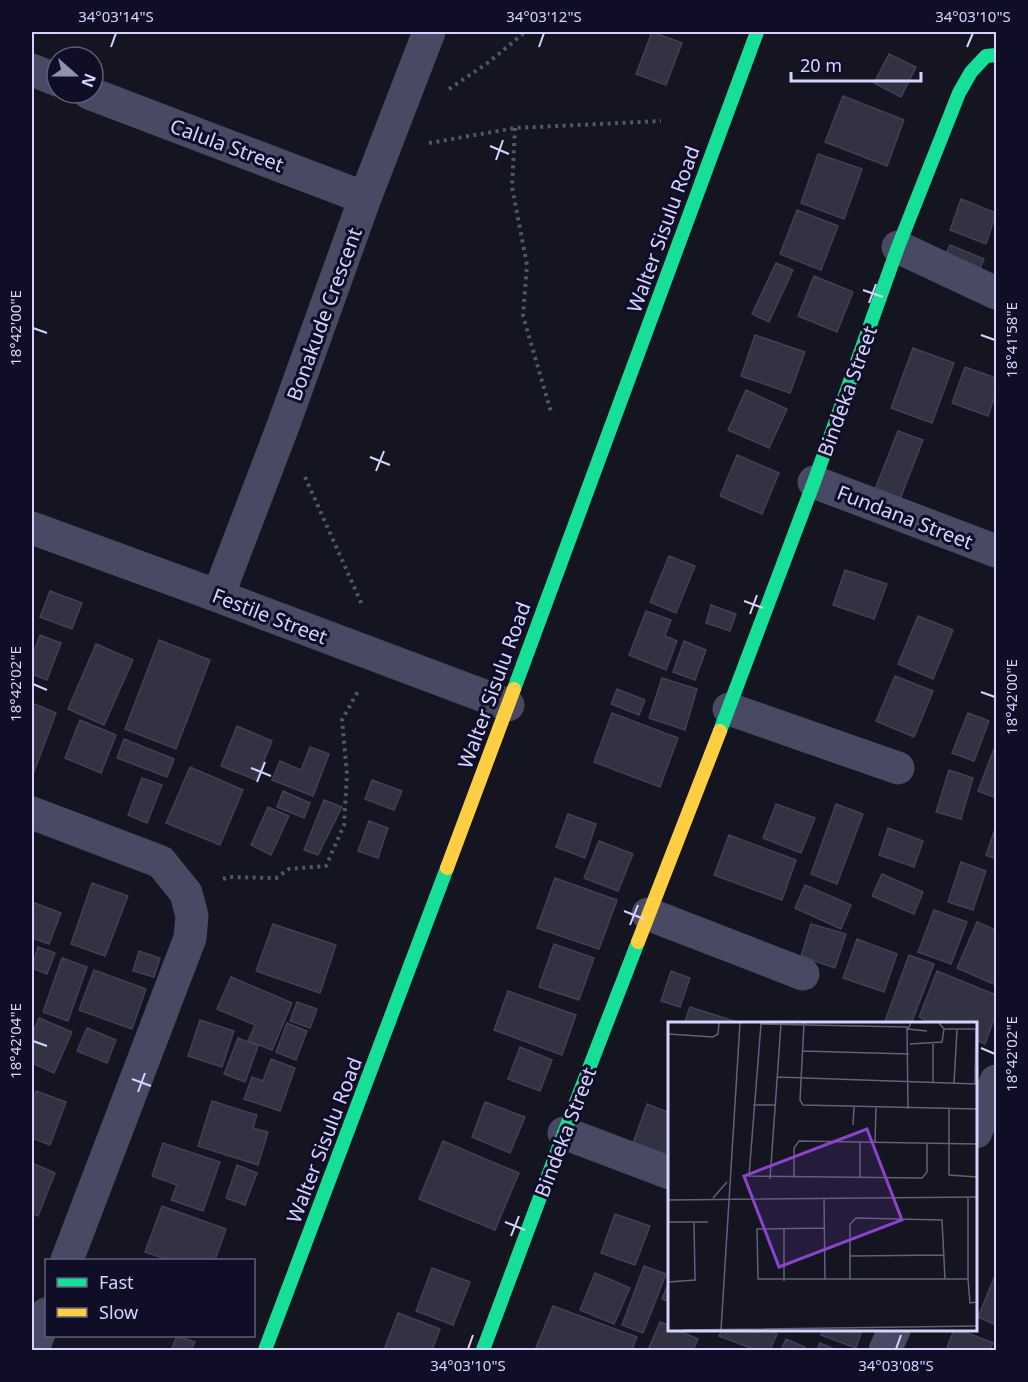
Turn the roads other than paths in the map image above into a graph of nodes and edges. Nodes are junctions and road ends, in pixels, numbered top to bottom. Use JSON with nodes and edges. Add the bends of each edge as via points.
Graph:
{"nodes":[{"id":1,"x":429,"y":32,"type":"edge"},
{"id":2,"x":757,"y":32,"type":"edge"},
{"id":3,"x":996,"y":55,"type":"edge"},
{"id":4,"x":105,"y":99,"type":"edge"},
{"id":5,"x":365,"y":198,"type":"junction"},
{"id":6,"x":898,"y":247,"type":"junction"},
{"id":7,"x":996,"y":293,"type":"edge"},
{"id":8,"x":814,"y":483,"type":"junction"},
{"id":9,"x":32,"y":528,"type":"edge"},
{"id":10,"x":996,"y":551,"type":"edge"},
{"id":11,"x":218,"y":596,"type":"junction"},
{"id":12,"x":508,"y":705,"type":"junction"},
{"id":13,"x":729,"y":709,"type":"junction"},
{"id":14,"x":898,"y":768,"type":"dead end"},
{"id":15,"x":32,"y":813,"type":"edge"},
{"id":16,"x":648,"y":914,"type":"junction"},
{"id":17,"x":803,"y":974,"type":"dead end"},
{"id":18,"x":996,"y":1081,"type":"edge"},
{"id":19,"x":977,"y":1127,"type":"edge"},
{"id":20,"x":564,"y":1133,"type":"junction"},
{"id":21,"x":668,"y":1173,"type":"edge"},
{"id":22,"x":67,"y":1259,"type":"edge"},
{"id":23,"x":45,"y":1317,"type":"edge"},
{"id":24,"x":893,"y":1331,"type":"edge"},
{"id":25,"x":33,"y":1350,"type":"edge"},
{"id":26,"x":266,"y":1350,"type":"edge"},
{"id":27,"x":483,"y":1350,"type":"edge"},
{"id":28,"x":885,"y":1350,"type":"edge"}],
"edges":[{"from":1,"to":5,"type":"street","name":"Bonakude Crescent"},
{"from":2,"to":12,"type":"street","name":"Walter Sisulu Road"},
{"from":3,"to":6,"type":"street","name":"Bindeka Street","via":[[986,56],[959,93]]},
{"from":4,"to":5,"type":"street","name":"Calula Street"},
{"from":5,"to":11,"type":"street","name":"Bonakude Crescent"},
{"from":6,"to":7,"type":"street"},
{"from":6,"to":8,"type":"street","name":"Bindeka Street"},
{"from":8,"to":10,"type":"street","name":"Fundana Street"},
{"from":8,"to":13,"type":"street","name":"Bindeka Street"},
{"from":9,"to":11,"type":"street","name":"Festile Street"},
{"from":11,"to":12,"type":"street","name":"Festile Street"},
{"from":12,"to":26,"type":"street","name":"Walter Sisulu Road"},
{"from":13,"to":14,"type":"street"},
{"from":13,"to":16,"type":"street","name":"Bindeka Street"},
{"from":15,"to":22,"type":"street","via":[[161,862],[186,893],[192,916],[190,938]]},
{"from":16,"to":17,"type":"street"},
{"from":16,"to":20,"type":"street","name":"Bindeka Street"},
{"from":18,"to":19,"type":"street"},
{"from":20,"to":21,"type":"street"},
{"from":20,"to":27,"type":"street","name":"Bindeka Street"},
{"from":23,"to":25,"type":"street"},
{"from":24,"to":28,"type":"street"}]}
